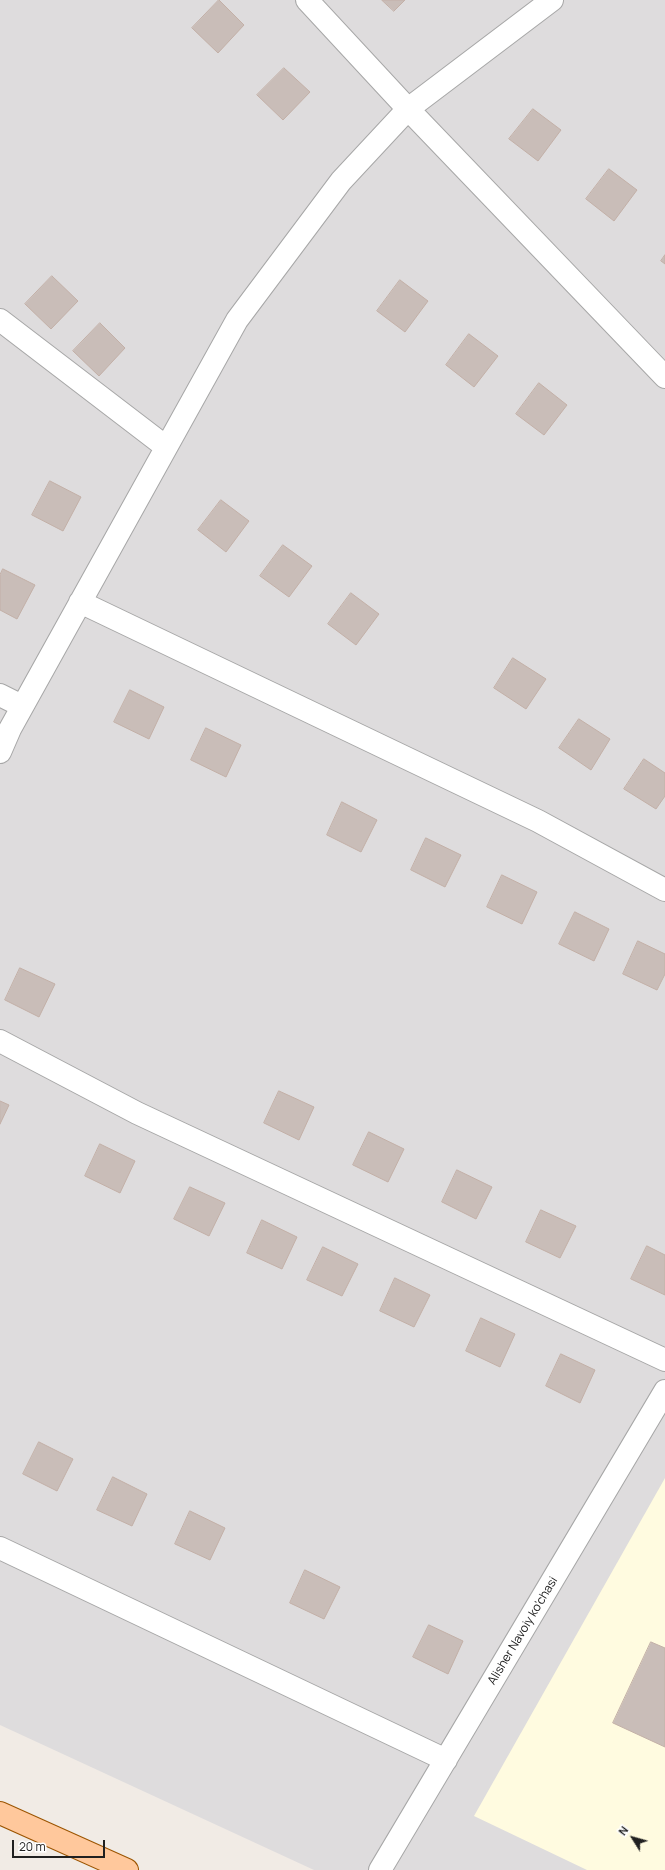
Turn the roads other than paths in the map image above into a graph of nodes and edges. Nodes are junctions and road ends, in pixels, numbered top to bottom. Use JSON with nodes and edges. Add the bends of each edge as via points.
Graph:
{"nodes":[{"id":1,"x":307,"y":0,"type":"edge"},
{"id":2,"x":552,"y":0,"type":"edge"},
{"id":3,"x":408,"y":109,"type":"junction"},
{"id":4,"x":0,"y":320,"type":"edge"},
{"id":5,"x":665,"y":377,"type":"edge"},
{"id":6,"x":166,"y":448,"type":"junction"},
{"id":7,"x":80,"y":602,"type":"junction"},
{"id":8,"x":0,"y":695,"type":"edge"},
{"id":9,"x":22,"y":706,"type":"junction"},
{"id":10,"x":0,"y":752,"type":"edge"},
{"id":11,"x":665,"y":890,"type":"edge"},
{"id":12,"x":0,"y":1041,"type":"edge"},
{"id":13,"x":665,"y":1360,"type":"edge"},
{"id":14,"x":665,"y":1391,"type":"edge"},
{"id":15,"x":0,"y":1548,"type":"edge"},
{"id":16,"x":446,"y":1760,"type":"junction"},
{"id":17,"x":0,"y":1813,"type":"edge"},
{"id":18,"x":127,"y":1870,"type":"edge"},
{"id":19,"x":380,"y":1870,"type":"edge"}],
"edges":[{"from":1,"to":3,"type":"street"},
{"from":2,"to":3,"type":"street"},
{"from":3,"to":5,"type":"street"},
{"from":3,"to":6,"type":"street","via":[[341,182],[237,320]]},
{"from":4,"to":6,"type":"street"},
{"from":6,"to":7,"type":"street"},
{"from":7,"to":9,"type":"street"},
{"from":7,"to":11,"type":"street","via":[[538,821]]},
{"from":8,"to":9,"type":"street"},
{"from":9,"to":10,"type":"street"},
{"from":12,"to":13,"type":"street","via":[[137,1113]]},
{"from":14,"to":16,"type":"street","name":"Alisher Navoiy ko'chasi"},
{"from":15,"to":16,"type":"street"},
{"from":16,"to":19,"type":"street","name":"Alisher Navoiy ko'chasi"},
{"from":17,"to":18,"type":"main road"}]}
